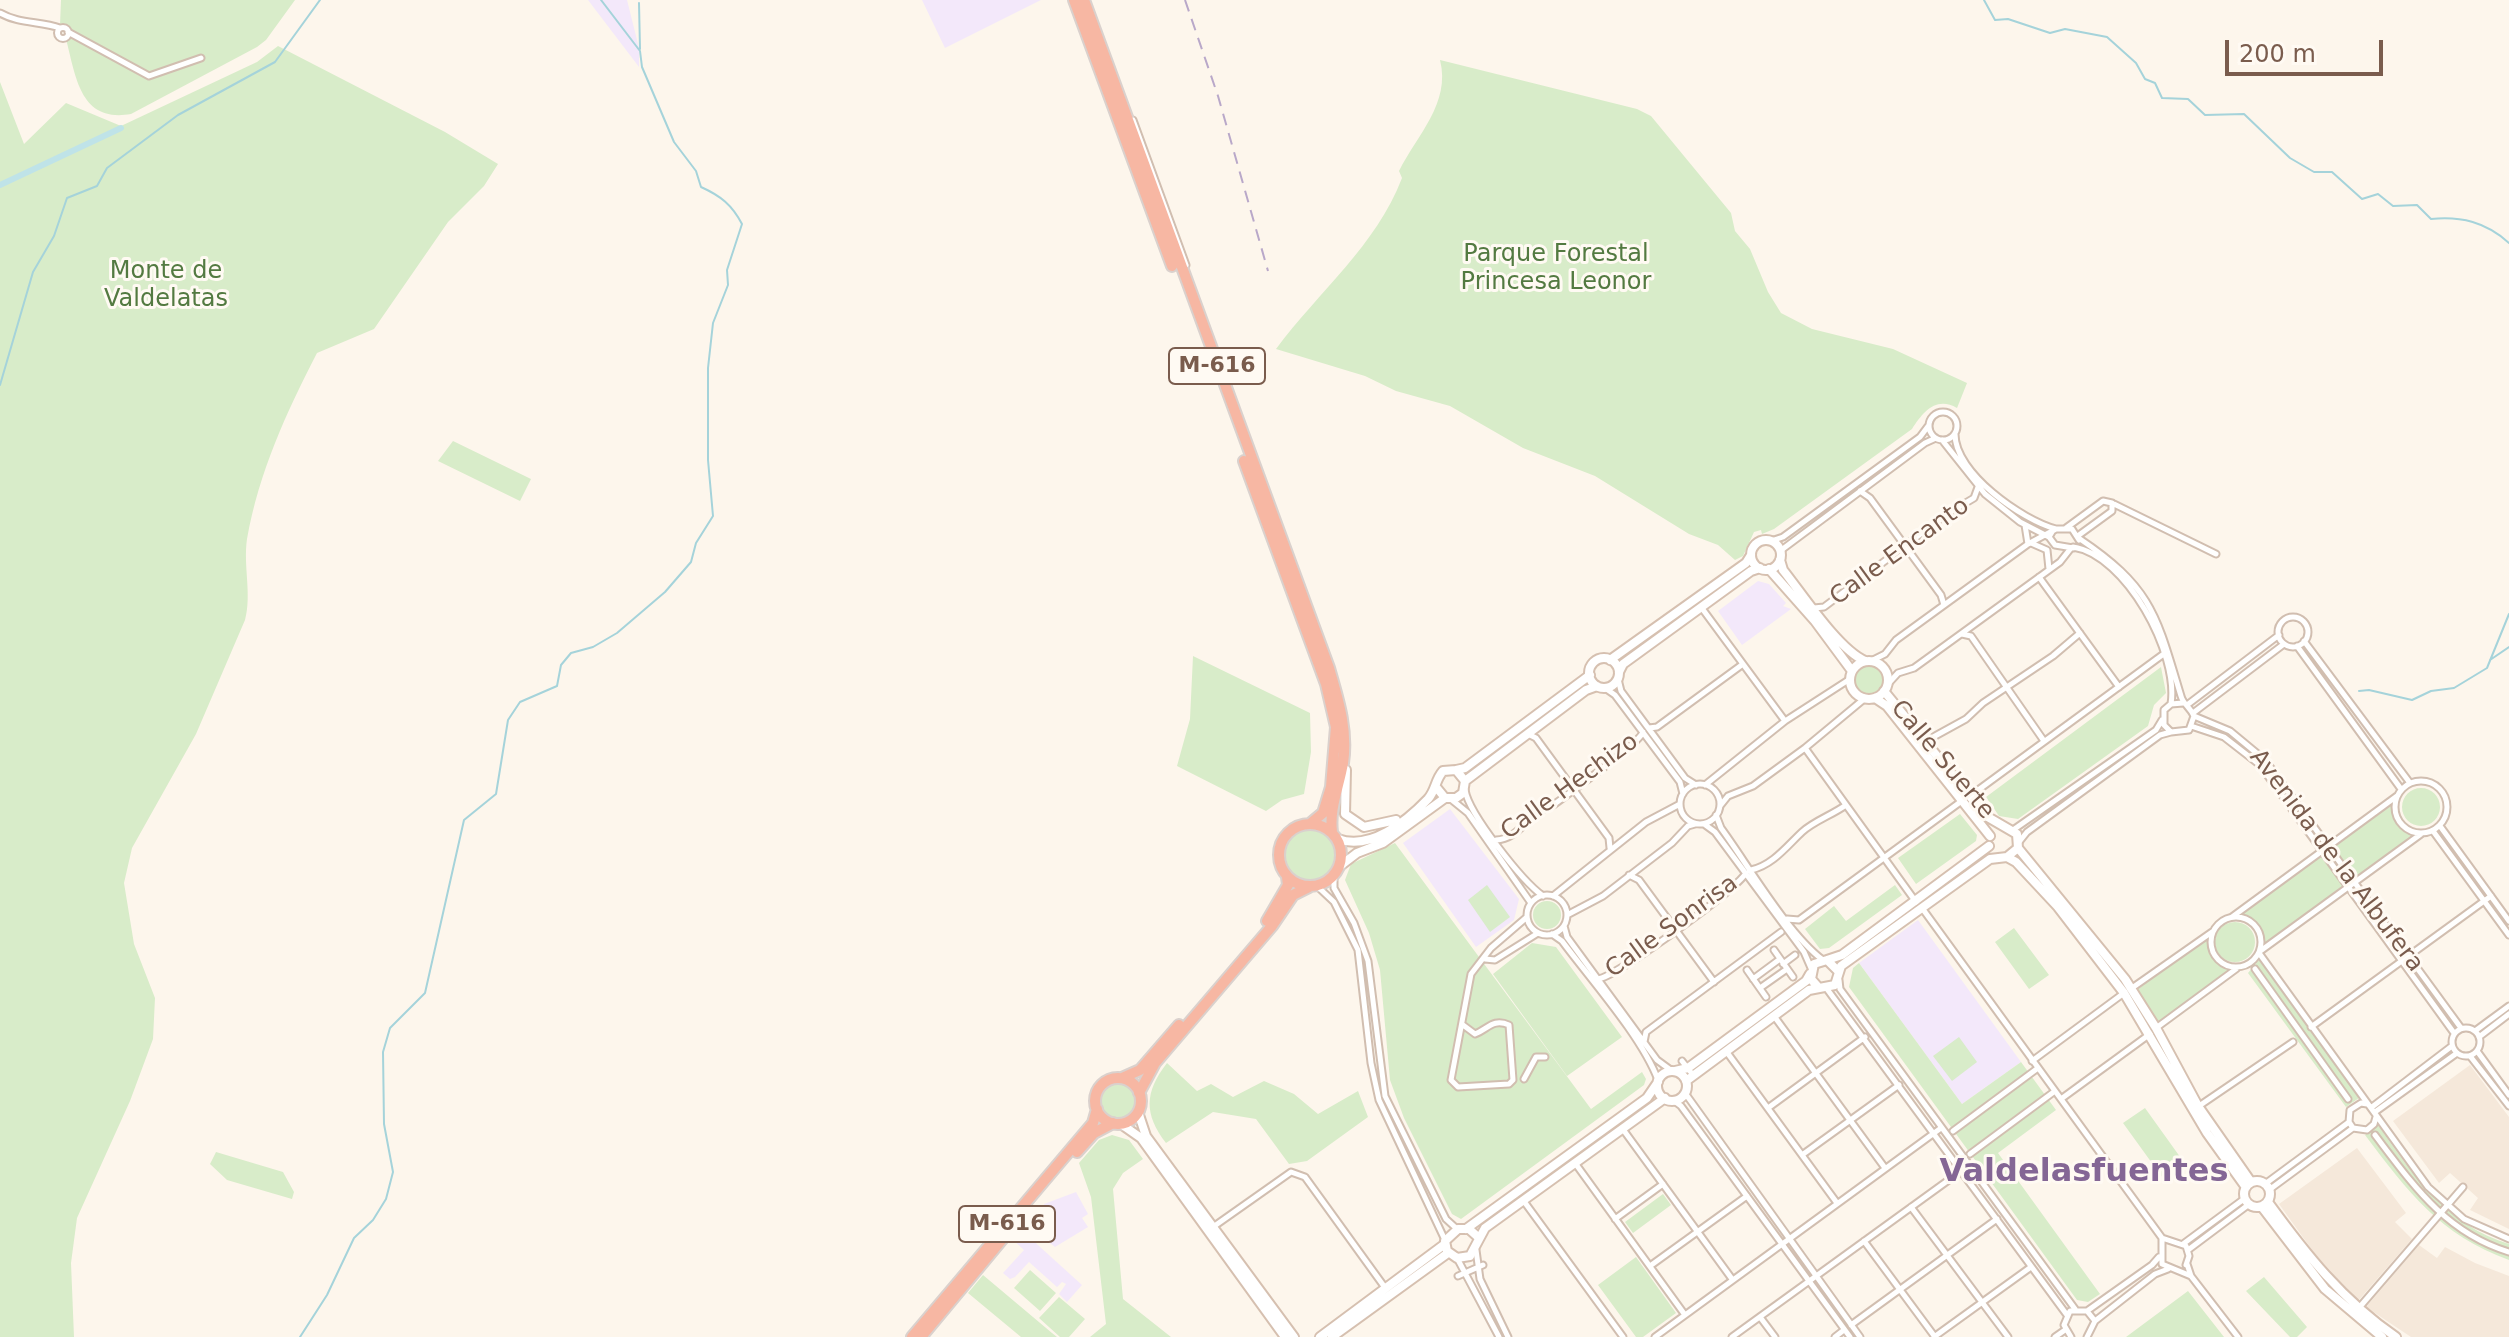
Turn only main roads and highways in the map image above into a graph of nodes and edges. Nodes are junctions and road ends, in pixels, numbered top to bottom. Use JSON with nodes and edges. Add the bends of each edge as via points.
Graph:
{"nodes":[{"id":1,"x":1074,"y":0,"type":"edge"},
{"id":2,"x":1084,"y":0,"type":"edge"},
{"id":3,"x":1751,"y":555,"type":"junction"},
{"id":4,"x":1780,"y":556,"type":"junction"},
{"id":5,"x":1764,"y":569,"type":"junction"},
{"id":6,"x":1610,"y":660,"type":"junction"},
{"id":7,"x":1868,"y":661,"type":"junction"},
{"id":8,"x":1590,"y":675,"type":"junction"},
{"id":9,"x":1618,"y":675,"type":"junction"},
{"id":10,"x":1851,"y":675,"type":"junction"},
{"id":11,"x":1601,"y":687,"type":"junction"},
{"id":12,"x":1886,"y":688,"type":"junction"},
{"id":13,"x":1875,"y":698,"type":"junction"},
{"id":14,"x":1344,"y":733,"type":"junction"},
{"id":15,"x":1456,"y":770,"type":"junction"},
{"id":16,"x":1465,"y":785,"type":"junction"},
{"id":17,"x":1436,"y":787,"type":"junction"},
{"id":18,"x":1448,"y":798,"type":"junction"},
{"id":19,"x":1967,"y":798,"type":"junction"},
{"id":20,"x":1406,"y":816,"type":"junction"},
{"id":21,"x":1311,"y":823,"type":"junction"},
{"id":22,"x":2001,"y":827,"type":"junction"},
{"id":23,"x":1335,"y":836,"type":"junction"},
{"id":24,"x":1990,"y":836,"type":"junction"},
{"id":25,"x":2018,"y":845,"type":"junction"},
{"id":26,"x":1989,"y":846,"type":"junction"},
{"id":27,"x":2002,"y":857,"type":"junction"},
{"id":28,"x":1340,"y":866,"type":"junction"},
{"id":29,"x":1287,"y":877,"type":"junction"},
{"id":30,"x":1313,"y":887,"type":"junction"},
{"id":31,"x":1919,"y":905,"type":"junction"},
{"id":32,"x":1825,"y":960,"type":"junction"},
{"id":33,"x":1811,"y":971,"type":"junction"},
{"id":34,"x":1839,"y":975,"type":"junction"},
{"id":35,"x":1822,"y":988,"type":"junction"},
{"id":36,"x":2128,"y":991,"type":"junction"},
{"id":37,"x":2154,"y":1031,"type":"junction"},
{"id":38,"x":1687,"y":1071,"type":"junction"},
{"id":39,"x":1122,"y":1078,"type":"junction"},
{"id":40,"x":1658,"y":1081,"type":"junction"},
{"id":41,"x":1139,"y":1093,"type":"junction"},
{"id":42,"x":1669,"y":1099,"type":"junction"},
{"id":43,"x":1097,"y":1109,"type":"junction"},
{"id":44,"x":1138,"y":1112,"type":"junction"},
{"id":45,"x":1117,"y":1124,"type":"junction"},
{"id":46,"x":2248,"y":1184,"type":"junction"},
{"id":47,"x":2265,"y":1204,"type":"junction"},
{"id":48,"x":1462,"y":1229,"type":"junction"},
{"id":49,"x":1478,"y":1237,"type":"junction"},
{"id":50,"x":1446,"y":1246,"type":"junction"},
{"id":51,"x":2370,"y":1332,"type":"edge"},
{"id":52,"x":912,"y":1337,"type":"edge"},
{"id":53,"x":921,"y":1337,"type":"edge"},
{"id":54,"x":1285,"y":1337,"type":"edge"},
{"id":55,"x":1294,"y":1337,"type":"edge"},
{"id":56,"x":1320,"y":1337,"type":"edge"},
{"id":57,"x":1332,"y":1337,"type":"edge"},
{"id":58,"x":2382,"y":1337,"type":"edge"},
{"id":59,"x":2396,"y":1337,"type":"edge"}],
"edges":[{"from":1,"to":21,"type":"highway","number":"M-616","via":[[1326,684],[1336,727],[1336,764],[1323,813]]},
{"from":2,"to":14,"type":"highway","number":"M-616","via":[[1329,668]]},
{"from":3,"to":4,"type":"main road","via":[[1757,543],[1771,541]]},
{"from":3,"to":5,"type":"main road"},
{"from":3,"to":6,"type":"main road"},
{"from":4,"to":5,"type":"main road"},
{"from":4,"to":7,"type":"main road","via":[[1783,570],[1814,608],[1852,653]]},
{"from":5,"to":9,"type":"main road","via":[[1751,571],[1701,607],[1623,664]]},
{"from":5,"to":10,"type":"main road","via":[[1826,633]]},
{"from":6,"to":8,"type":"main road","via":[[1597,660]]},
{"from":6,"to":9,"type":"main road"},
{"from":7,"to":10,"type":"main road"},
{"from":7,"to":12,"type":"main road","via":[[1884,669]]},
{"from":8,"to":11,"type":"main road"},
{"from":8,"to":15,"type":"main road"},
{"from":9,"to":11,"type":"main road"},
{"from":10,"to":13,"type":"main road","via":[[1851,688],[1864,699]]},
{"from":11,"to":16,"type":"main road","via":[[1586,690]]},
{"from":12,"to":13,"type":"main road"},
{"from":12,"to":19,"type":"main road","name":"Calle Suerte"},
{"from":13,"to":19,"type":"main road","name":"Calle Suerte"},
{"from":14,"to":20,"type":"main road","via":[[1345,814],[1364,827]]},
{"from":14,"to":23,"type":"highway","number":"M-616","via":[[1331,818]]},
{"from":15,"to":16,"type":"main road"},
{"from":15,"to":17,"type":"main road","via":[[1443,771]]},
{"from":16,"to":18,"type":"main road","via":[[1460,796]]},
{"from":17,"to":18,"type":"main road"},
{"from":17,"to":20,"type":"main road"},
{"from":18,"to":28,"type":"main road"},
{"from":19,"to":22,"type":"main road","name":"Calle Suerte"},
{"from":19,"to":24,"type":"main road","name":"Calle Suerte"},
{"from":20,"to":23,"type":"main road","via":[[1366,842],[1350,844]]},
{"from":21,"to":23,"type":"highway"},
{"from":21,"to":29,"type":"highway","number":"M-616","via":[[1284,838],[1279,858]]},
{"from":22,"to":24,"type":"main road"},
{"from":22,"to":25,"type":"main road","via":[[2013,830]]},
{"from":23,"to":28,"type":"highway","number":"M-616"},
{"from":24,"to":26,"type":"main road"},
{"from":25,"to":27,"type":"main road"},
{"from":25,"to":36,"type":"main road"},
{"from":26,"to":27,"type":"main road"},
{"from":26,"to":31,"type":"main road"},
{"from":27,"to":31,"type":"main road"},
{"from":27,"to":36,"type":"main road","via":[[2016,862]]},
{"from":28,"to":30,"type":"highway","via":[[1334,877]]},
{"from":29,"to":30,"type":"highway"},
{"from":29,"to":39,"type":"highway","number":"M-616","via":[[1288,885],[1269,918],[1140,1070]]},
{"from":30,"to":41,"type":"highway","via":[[1293,895],[1155,1063]]},
{"from":31,"to":32,"type":"main road","via":[[1838,958]]},
{"from":31,"to":34,"type":"main road","via":[[1841,966]]},
{"from":32,"to":33,"type":"main road"},
{"from":32,"to":34,"type":"main road"},
{"from":33,"to":35,"type":"main road"},
{"from":33,"to":38,"type":"main road","via":[[1806,981]]},
{"from":34,"to":35,"type":"main road"},
{"from":35,"to":38,"type":"main road"},
{"from":36,"to":37,"type":"main road"},
{"from":37,"to":46,"type":"main road"},
{"from":37,"to":46,"type":"main road","via":[[2200,1123]]},
{"from":38,"to":40,"type":"main road","via":[[1674,1071]]},
{"from":38,"to":42,"type":"main road","via":[[1685,1093]]},
{"from":39,"to":41,"type":"highway"},
{"from":39,"to":43,"type":"highway","number":"M-616","via":[[1103,1084],[1096,1095]]},
{"from":40,"to":42,"type":"main road"},
{"from":40,"to":48,"type":"main road","via":[[1647,1098]]},
{"from":41,"to":44,"type":"highway"},
{"from":42,"to":49,"type":"main road","via":[[1621,1127]]},
{"from":43,"to":45,"type":"highway"},
{"from":43,"to":52,"type":"highway","number":"M-616","via":[[1093,1123]]},
{"from":44,"to":45,"type":"highway","number":"M-616"},
{"from":44,"to":55,"type":"main road","via":[[1146,1136]]},
{"from":45,"to":53,"type":"highway","number":"M-616","via":[[1094,1133]]},
{"from":45,"to":54,"type":"main road","via":[[1141,1138]]},
{"from":46,"to":47,"type":"main road","via":[[2267,1187]]},
{"from":46,"to":47,"type":"main road","via":[[2246,1202]]},
{"from":47,"to":51,"type":"main road","via":[[2318,1281]]},
{"from":47,"to":59,"type":"main road","via":[[2357,1310]]},
{"from":48,"to":49,"type":"main road"},
{"from":48,"to":50,"type":"main road"},
{"from":49,"to":50,"type":"main road","via":[[1470,1256],[1457,1258]]},
{"from":50,"to":56,"type":"main road"},
{"from":50,"to":57,"type":"main road"},
{"from":51,"to":58,"type":"main road"}]}
